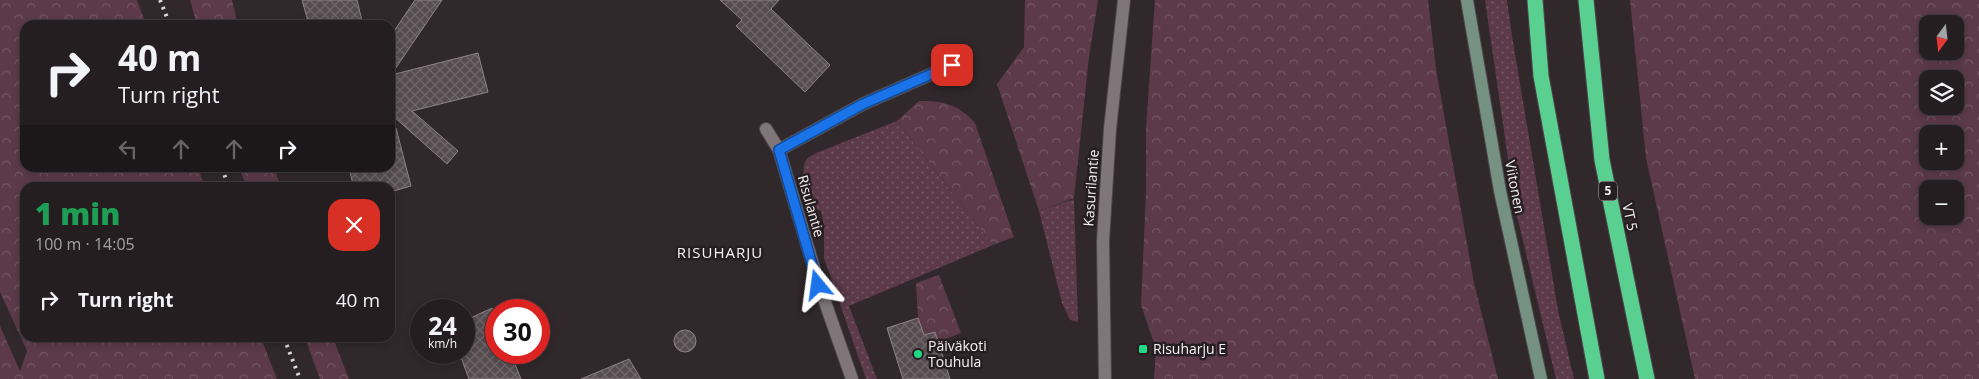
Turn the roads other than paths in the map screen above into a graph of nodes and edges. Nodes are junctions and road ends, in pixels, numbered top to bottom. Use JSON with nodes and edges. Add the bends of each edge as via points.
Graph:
{"nodes":[{"id":1,"x":1124,"y":0,"type":"edge"},
{"id":2,"x":1467,"y":0,"type":"edge"},
{"id":3,"x":1535,"y":0,"type":"edge"},
{"id":4,"x":1586,"y":0,"type":"edge"},
{"id":5,"x":952,"y":65,"type":"dead end"},
{"id":6,"x":766,"y":129,"type":"dead end"},
{"id":7,"x":779,"y":150,"type":"junction"},
{"id":8,"x":852,"y":379,"type":"edge"},
{"id":9,"x":1105,"y":379,"type":"edge"},
{"id":10,"x":1541,"y":379,"type":"edge"},
{"id":11,"x":1597,"y":379,"type":"edge"},
{"id":12,"x":1647,"y":379,"type":"edge"}],
"edges":[{"from":1,"to":9,"type":"street","name":"Kasurilantie","via":[[1110,129],[1103,241]]},
{"from":2,"to":10,"type":"main road","name":"Viitonen","via":[[1500,191]]},
{"from":3,"to":11,"type":"highway","via":[[1541,76]]},
{"from":4,"to":12,"type":"highway","name":"VT 5","number":"5","via":[[1602,160]]},
{"from":5,"to":7,"type":"street","via":[[863,104]]},
{"from":6,"to":7,"type":"street","name":"Risulantie"},
{"from":7,"to":8,"type":"street","name":"Risulantie","via":[[818,285]]}]}
